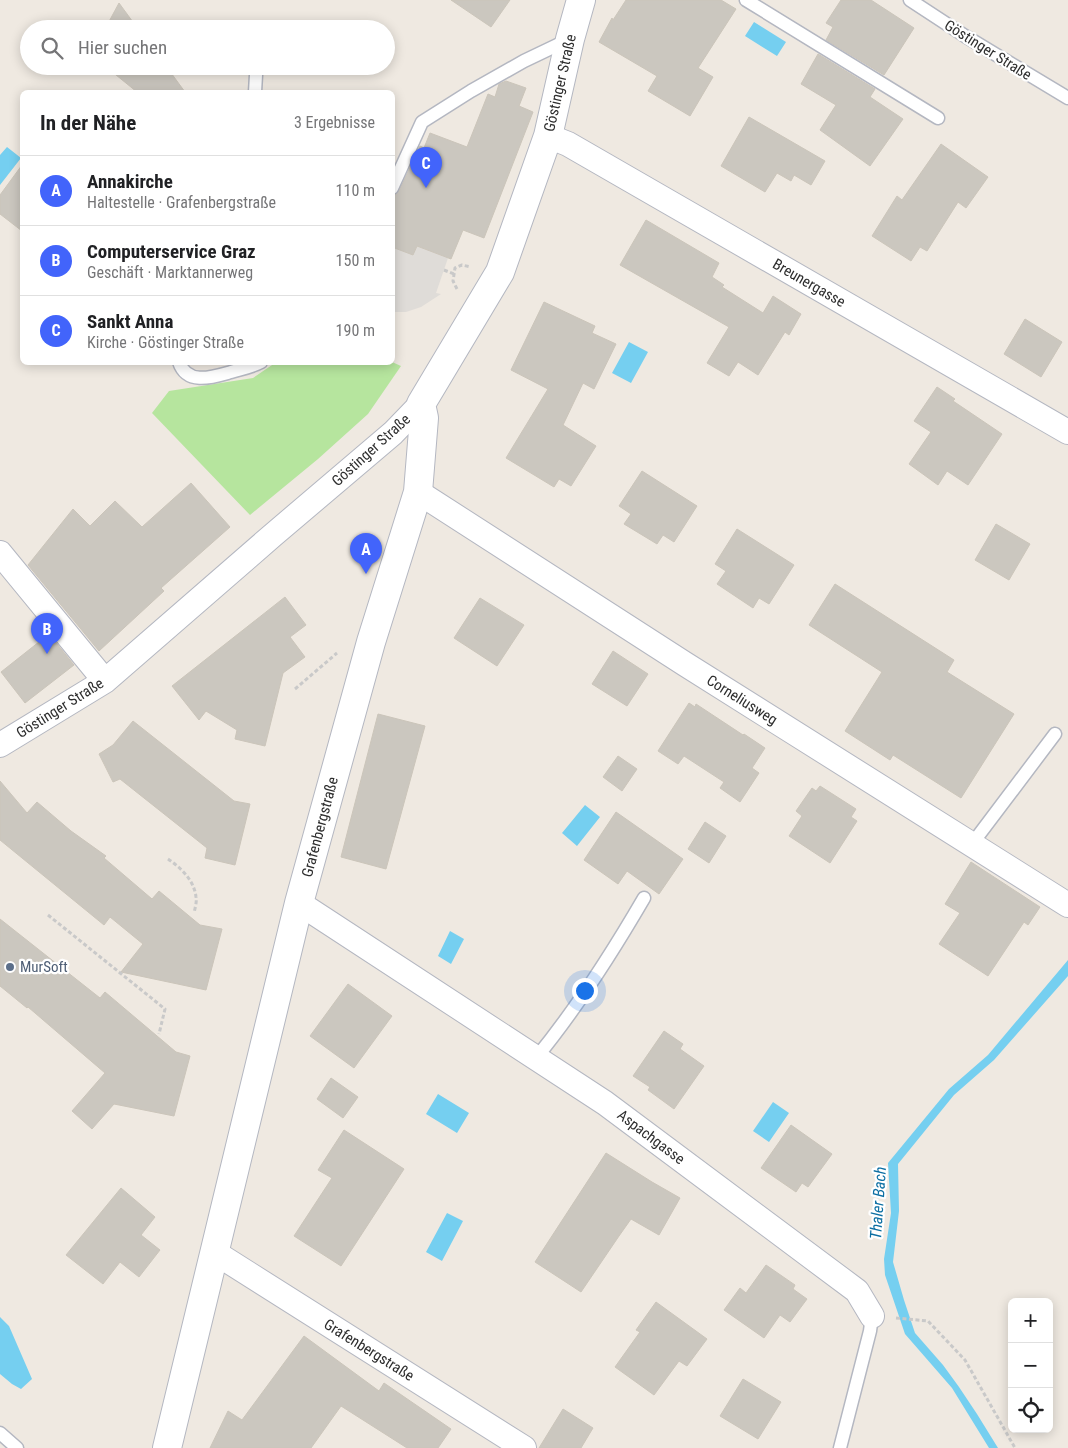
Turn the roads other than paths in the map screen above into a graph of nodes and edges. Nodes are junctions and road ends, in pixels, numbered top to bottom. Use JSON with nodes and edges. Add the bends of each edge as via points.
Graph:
{"nodes":[{"id":1,"x":580,"y":0,"type":"edge"},
{"id":2,"x":746,"y":0,"type":"edge"},
{"id":3,"x":910,"y":0,"type":"edge"},
{"id":4,"x":570,"y":39,"type":"junction"},
{"id":5,"x":256,"y":75,"type":"edge"},
{"id":6,"x":255,"y":90,"type":"edge"},
{"id":7,"x":1068,"y":98,"type":"edge"},
{"id":8,"x":938,"y":118,"type":"dead end"},
{"id":9,"x":548,"y":136,"type":"junction"},
{"id":10,"x":395,"y":181,"type":"edge"},
{"id":11,"x":181,"y":365,"type":"edge"},
{"id":12,"x":251,"y":365,"type":"edge"},
{"id":13,"x":421,"y":404,"type":"junction"},
{"id":14,"x":1068,"y":432,"type":"edge"},
{"id":15,"x":418,"y":492,"type":"junction"},
{"id":16,"x":0,"y":553,"type":"edge"},
{"id":17,"x":105,"y":681,"type":"junction"},
{"id":18,"x":1055,"y":734,"type":"dead end"},
{"id":19,"x":0,"y":745,"type":"edge"},
{"id":20,"x":972,"y":844,"type":"junction"},
{"id":21,"x":644,"y":898,"type":"dead end"},
{"id":22,"x":299,"y":903,"type":"junction"},
{"id":23,"x":1068,"y":905,"type":"edge"},
{"id":24,"x":536,"y":1058,"type":"junction"},
{"id":25,"x":214,"y":1252,"type":"junction"},
{"id":26,"x":880,"y":1317,"type":"joint"},
{"id":27,"x":0,"y":1433,"type":"edge"},
{"id":28,"x":17,"y":1448,"type":"edge"},
{"id":29,"x":167,"y":1448,"type":"edge"},
{"id":30,"x":524,"y":1448,"type":"edge"},
{"id":31,"x":840,"y":1448,"type":"edge"}],
"edges":[{"from":1,"to":4,"type":"street","name":"Göstinger Straße"},
{"from":2,"to":8,"type":"lane"},
{"from":3,"to":7,"type":"lane","name":"Göstinger Straße"},
{"from":4,"to":9,"type":"street","name":"Göstinger Straße"},
{"from":4,"to":10,"type":"lane","via":[[471,90],[422,122]]},
{"from":5,"to":6,"type":"lane"},
{"from":9,"to":13,"type":"street","name":"Göstinger Straße","via":[[500,272]]},
{"from":9,"to":14,"type":"street","name":"Breunergasse","via":[[568,144]]},
{"from":11,"to":12,"type":"lane","via":[[189,376],[208,378]]},
{"from":13,"to":15,"type":"street","name":"Grafenbergstraße","via":[[424,418]]},
{"from":13,"to":17,"type":"street","name":"Göstinger Straße","via":[[393,433]]},
{"from":15,"to":20,"type":"street","name":"Corneliusweg","via":[[693,670]]},
{"from":15,"to":22,"type":"street","name":"Grafenbergstraße","via":[[371,642]]},
{"from":16,"to":17,"type":"street"},
{"from":17,"to":19,"type":"street","name":"Göstinger Straße"},
{"from":18,"to":20,"type":"lane"},
{"from":20,"to":23,"type":"street","name":"Corneliusweg"},
{"from":21,"to":24,"type":"lane","via":[[561,1027]]},
{"from":22,"to":24,"type":"street","name":"Aspachgasse"},
{"from":22,"to":25,"type":"street","name":"Grafenbergstraße"},
{"from":24,"to":26,"type":"street","name":"Aspachgasse","via":[[605,1102],[857,1291]]},
{"from":25,"to":29,"type":"street","name":"Grafenbergstraße"},
{"from":25,"to":30,"type":"street","name":"Grafenbergstraße"},
{"from":26,"to":31,"type":"lane","via":[[870,1331]]},
{"from":27,"to":28,"type":"lane"}]}
